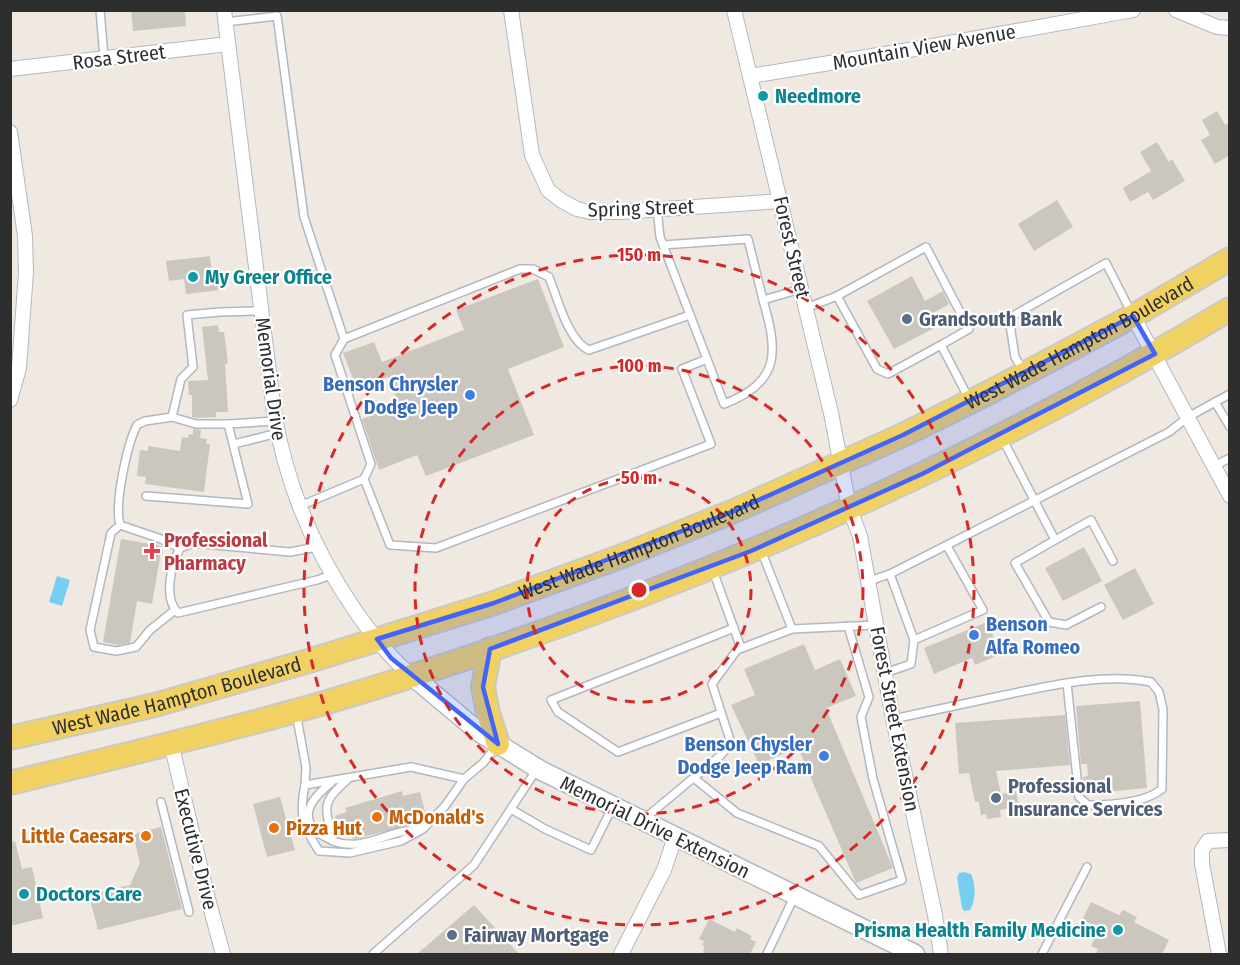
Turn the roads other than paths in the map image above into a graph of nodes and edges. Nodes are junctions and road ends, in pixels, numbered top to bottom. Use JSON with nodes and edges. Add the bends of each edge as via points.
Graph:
{"nodes":[{"id":1,"x":100,"y":10,"type":"edge"},
{"id":2,"x":511,"y":10,"type":"edge"},
{"id":3,"x":734,"y":10,"type":"edge"},
{"id":4,"x":1133,"y":10,"type":"edge"},
{"id":5,"x":1176,"y":10,"type":"edge"},
{"id":6,"x":225,"y":16,"type":"edge"},
{"id":7,"x":1230,"y":28,"type":"edge"},
{"id":8,"x":228,"y":44,"type":"junction"},
{"id":9,"x":104,"y":58,"type":"junction"},
{"id":10,"x":10,"y":69,"type":"edge"},
{"id":11,"x":750,"y":76,"type":"junction"},
{"id":12,"x":10,"y":132,"type":"edge"},
{"id":13,"x":781,"y":201,"type":"junction"},
{"id":14,"x":657,"y":209,"type":"junction"},
{"id":15,"x":663,"y":245,"type":"junction"},
{"id":16,"x":1230,"y":259,"type":"edge"},
{"id":17,"x":801,"y":289,"type":"junction"},
{"id":18,"x":837,"y":296,"type":"junction"},
{"id":19,"x":764,"y":300,"type":"junction"},
{"id":20,"x":806,"y":308,"type":"junction"},
{"id":21,"x":1230,"y":309,"type":"edge"},
{"id":22,"x":261,"y":311,"type":"junction"},
{"id":23,"x":690,"y":315,"type":"junction"},
{"id":24,"x":1133,"y":316,"type":"junction"},
{"id":25,"x":344,"y":339,"type":"junction"},
{"id":26,"x":941,"y":345,"type":"junction"},
{"id":27,"x":1155,"y":354,"type":"junction"},
{"id":28,"x":707,"y":358,"type":"junction"},
{"id":29,"x":1024,"y":374,"type":"junction"},
{"id":30,"x":1230,"y":394,"type":"edge"},
{"id":31,"x":10,"y":400,"type":"edge"},
{"id":32,"x":970,"y":402,"type":"junction"},
{"id":33,"x":1215,"y":402,"type":"junction"},
{"id":34,"x":172,"y":417,"type":"junction"},
{"id":35,"x":1188,"y":417,"type":"junction"},
{"id":36,"x":228,"y":424,"type":"junction"},
{"id":37,"x":276,"y":427,"type":"junction"},
{"id":38,"x":1230,"y":427,"type":"edge"},
{"id":39,"x":1001,"y":435,"type":"junction"},
{"id":40,"x":234,"y":444,"type":"junction"},
{"id":41,"x":1230,"y":458,"type":"edge"},
{"id":42,"x":1214,"y":466,"type":"junction"},
{"id":43,"x":843,"y":474,"type":"junction"},
{"id":44,"x":364,"y":479,"type":"junction"},
{"id":45,"x":146,"y":496,"type":"dead end"},
{"id":46,"x":1230,"y":496,"type":"edge"},
{"id":47,"x":1034,"y":501,"type":"junction"},
{"id":48,"x":299,"y":507,"type":"junction"},
{"id":49,"x":849,"y":507,"type":"junction"},
{"id":50,"x":120,"y":525,"type":"junction"},
{"id":51,"x":1055,"y":540,"type":"junction"},
{"id":52,"x":947,"y":546,"type":"junction"},
{"id":53,"x":317,"y":547,"type":"junction"},
{"id":54,"x":760,"y":547,"type":"junction"},
{"id":55,"x":180,"y":548,"type":"junction"},
{"id":56,"x":1113,"y":561,"type":"dead end"},
{"id":57,"x":712,"y":567,"type":"junction"},
{"id":58,"x":890,"y":574,"type":"junction"},
{"id":59,"x":332,"y":575,"type":"junction"},
{"id":60,"x":868,"y":581,"type":"junction"},
{"id":61,"x":1101,"y":607,"type":"dead end"},
{"id":62,"x":175,"y":610,"type":"junction"},
{"id":63,"x":876,"y":625,"type":"junction"},
{"id":64,"x":848,"y":626,"type":"junction"},
{"id":65,"x":734,"y":628,"type":"junction"},
{"id":66,"x":792,"y":629,"type":"junction"},
{"id":67,"x":377,"y":639,"type":"junction"},
{"id":68,"x":914,"y":640,"type":"junction"},
{"id":69,"x":741,"y":648,"type":"junction"},
{"id":70,"x":490,"y":650,"type":"junction"},
{"id":71,"x":885,"y":674,"type":"junction"},
{"id":72,"x":411,"y":675,"type":"junction"},
{"id":73,"x":1066,"y":683,"type":"junction"},
{"id":74,"x":295,"y":711,"type":"junction"},
{"id":75,"x":721,"y":713,"type":"junction"},
{"id":76,"x":893,"y":719,"type":"junction"},
{"id":77,"x":10,"y":738,"type":"edge"},
{"id":78,"x":171,"y":743,"type":"junction"},
{"id":79,"x":498,"y":744,"type":"junction"},
{"id":80,"x":537,"y":769,"type":"junction"},
{"id":81,"x":349,"y":778,"type":"junction"},
{"id":82,"x":694,"y":778,"type":"junction"},
{"id":83,"x":464,"y":779,"type":"junction"},
{"id":84,"x":333,"y":782,"type":"junction"},
{"id":85,"x":10,"y":783,"type":"edge"},
{"id":86,"x":305,"y":785,"type":"junction"},
{"id":87,"x":161,"y":802,"type":"dead end"},
{"id":88,"x":613,"y":806,"type":"junction"},
{"id":89,"x":511,"y":809,"type":"junction"},
{"id":90,"x":642,"y":820,"type":"junction"},
{"id":91,"x":423,"y":829,"type":"junction"},
{"id":92,"x":675,"y":837,"type":"junction"},
{"id":93,"x":1230,"y":840,"type":"edge"},
{"id":94,"x":333,"y":841,"type":"junction"},
{"id":95,"x":1087,"y":867,"type":"dead end"},
{"id":96,"x":794,"y":895,"type":"junction"},
{"id":97,"x":189,"y":912,"type":"dead end"},
{"id":98,"x":223,"y":954,"type":"edge"},
{"id":99,"x":373,"y":954,"type":"edge"},
{"id":100,"x":621,"y":954,"type":"edge"},
{"id":101,"x":767,"y":954,"type":"edge"},
{"id":102,"x":915,"y":954,"type":"edge"},
{"id":103,"x":941,"y":954,"type":"edge"},
{"id":104,"x":1042,"y":954,"type":"edge"},
{"id":105,"x":1219,"y":954,"type":"edge"}],
"edges":[{"from":1,"to":9,"type":"lane"},
{"from":2,"to":14,"type":"street","name":"Spring Street","via":[[532,155],[548,190],[577,209],[590,212]]},
{"from":3,"to":11,"type":"street","name":"Forest Street"},
{"from":4,"to":11,"type":"street","name":"Mountain View Avenue"},
{"from":5,"to":7,"type":"street","via":[[1217,27]]},
{"from":6,"to":8,"type":"street","name":"Memorial Drive"},
{"from":6,"to":25,"type":"lane","via":[[277,16],[304,217]]},
{"from":8,"to":9,"type":"street","name":"Rosa Street"},
{"from":8,"to":22,"type":"street","name":"Memorial Drive"},
{"from":9,"to":10,"type":"street","name":"Rosa Street"},
{"from":11,"to":13,"type":"street","name":"Forest Street"},
{"from":12,"to":31,"type":"street","via":[[26,272],[20,368]]},
{"from":13,"to":14,"type":"street","name":"Spring Street"},
{"from":13,"to":17,"type":"street","name":"Forest Street"},
{"from":14,"to":15,"type":"lane"},
{"from":15,"to":19,"type":"lane","via":[[748,239]]},
{"from":15,"to":23,"type":"lane"},
{"from":16,"to":24,"type":"main road","name":"West Wade Hampton Boulevard"},
{"from":17,"to":19,"type":"lane"},
{"from":17,"to":20,"type":"street","name":"Forest Street"},
{"from":18,"to":20,"type":"lane"},
{"from":18,"to":26,"type":"lane","via":[[877,369],[888,374]]},
{"from":18,"to":26,"type":"lane","via":[[926,247],[969,329]]},
{"from":19,"to":28,"type":"lane","via":[[773,349],[772,362],[759,383],[724,404]]},
{"from":20,"to":43,"type":"street","name":"Forest Street"},
{"from":21,"to":27,"type":"main road"},
{"from":22,"to":34,"type":"lane","via":[[187,315],[194,367],[181,379]]},
{"from":22,"to":37,"type":"street","name":"Memorial Drive"},
{"from":23,"to":25,"type":"lane","via":[[588,350],[574,338],[549,277],[533,269],[520,269]]},
{"from":23,"to":28,"type":"lane"},
{"from":24,"to":27,"type":"street"},
{"from":24,"to":29,"type":"main road","name":"West Wade Hampton Boulevard"},
{"from":24,"to":29,"type":"lane","via":[[1106,263],[1009,318],[1015,357]]},
{"from":25,"to":44,"type":"lane","via":[[335,355],[371,464]]},
{"from":26,"to":32,"type":"lane"},
{"from":27,"to":35,"type":"street"},
{"from":27,"to":39,"type":"main road"},
{"from":28,"to":44,"type":"lane","via":[[682,369],[711,444],[436,548],[390,545]]},
{"from":29,"to":32,"type":"main road","name":"West Wade Hampton Boulevard"},
{"from":30,"to":33,"type":"lane"},
{"from":32,"to":43,"type":"main road","name":"West Wade Hampton Boulevard"},
{"from":33,"to":35,"type":"lane"},
{"from":33,"to":38,"type":"lane"},
{"from":34,"to":36,"type":"lane","via":[[196,424]]},
{"from":34,"to":50,"type":"lane","via":[[145,421],[137,425],[130,438]]},
{"from":35,"to":42,"type":"street"},
{"from":35,"to":47,"type":"lane","via":[[1169,432]]},
{"from":36,"to":37,"type":"lane"},
{"from":36,"to":40,"type":"lane"},
{"from":37,"to":40,"type":"lane"},
{"from":37,"to":48,"type":"street","name":"Memorial Drive"},
{"from":39,"to":47,"type":"lane"},
{"from":39,"to":49,"type":"main road"},
{"from":40,"to":45,"type":"lane","via":[[248,504]]},
{"from":41,"to":42,"type":"lane"},
{"from":42,"to":46,"type":"street"},
{"from":43,"to":49,"type":"street","name":"Forest Street Extension"},
{"from":43,"to":67,"type":"main road","name":"West Wade Hampton Boulevard","via":[[734,511],[494,603]]},
{"from":44,"to":48,"type":"lane"},
{"from":47,"to":51,"type":"lane"},
{"from":47,"to":52,"type":"lane"},
{"from":48,"to":53,"type":"street","name":"Memorial Drive"},
{"from":49,"to":54,"type":"main road"},
{"from":49,"to":60,"type":"street","name":"Forest Street Extension","via":[[861,536]]},
{"from":50,"to":55,"type":"lane"},
{"from":50,"to":62,"type":"lane","via":[[111,533],[105,559],[90,630],[94,647],[116,651],[136,647]]},
{"from":51,"to":56,"type":"lane","via":[[1091,520]]},
{"from":51,"to":61,"type":"lane","via":[[1015,563],[1049,622],[1066,625]]},
{"from":52,"to":58,"type":"lane"},
{"from":52,"to":68,"type":"lane","via":[[982,610]]},
{"from":53,"to":55,"type":"lane","via":[[290,552],[193,543]]},
{"from":53,"to":59,"type":"street","name":"Memorial Drive"},
{"from":54,"to":57,"type":"main road"},
{"from":54,"to":66,"type":"lane"},
{"from":55,"to":62,"type":"lane","via":[[169,596]]},
{"from":57,"to":65,"type":"lane"},
{"from":57,"to":70,"type":"main road"},
{"from":58,"to":60,"type":"lane"},
{"from":58,"to":68,"type":"lane"},
{"from":59,"to":62,"type":"lane","via":[[178,613]]},
{"from":59,"to":67,"type":"street","name":"Memorial Drive"},
{"from":60,"to":63,"type":"street","name":"Forest Street Extension"},
{"from":63,"to":64,"type":"lane"},
{"from":63,"to":71,"type":"street","name":"Forest Street Extension"},
{"from":64,"to":66,"type":"lane"},
{"from":64,"to":82,"type":"lane","via":[[869,697],[861,717],[873,779],[902,880],[859,895],[819,846],[737,813]]},
{"from":65,"to":69,"type":"lane"},
{"from":65,"to":75,"type":"lane","via":[[551,700],[558,712],[618,752]]},
{"from":66,"to":69,"type":"lane"},
{"from":67,"to":72,"type":"street","name":"Memorial Drive"},
{"from":67,"to":77,"type":"main road","name":"West Wade Hampton Boulevard","via":[[154,705]]},
{"from":68,"to":71,"type":"lane","via":[[911,664]]},
{"from":69,"to":75,"type":"lane","via":[[712,684]]},
{"from":70,"to":72,"type":"main road"},
{"from":70,"to":79,"type":"main road","via":[[483,687]]},
{"from":71,"to":76,"type":"street","name":"Forest Street Extension"},
{"from":72,"to":74,"type":"main road"},
{"from":72,"to":79,"type":"street","name":"Memorial Drive Extension"},
{"from":73,"to":73,"type":"lane","via":[[1133,678],[1151,682],[1159,692],[1163,709],[1162,789],[1154,796],[1110,805],[1088,805],[1079,797]]},
{"from":73,"to":76,"type":"lane"},
{"from":74,"to":78,"type":"main road"},
{"from":74,"to":86,"type":"lane","via":[[306,767]]},
{"from":75,"to":82,"type":"lane","via":[[731,743]]},
{"from":76,"to":103,"type":"street","name":"Forest Street Extension"},
{"from":78,"to":85,"type":"main road"},
{"from":78,"to":98,"type":"street","name":"Executive Drive"},
{"from":79,"to":80,"type":"street","name":"Memorial Drive Extension"},
{"from":79,"to":83,"type":"lane"},
{"from":80,"to":88,"type":"street","name":"Memorial Drive Extension"},
{"from":80,"to":89,"type":"lane"},
{"from":81,"to":83,"type":"lane","via":[[411,767]]},
{"from":81,"to":84,"type":"lane"},
{"from":81,"to":94,"type":"lane","via":[[330,795],[326,806]]},
{"from":82,"to":90,"type":"lane"},
{"from":83,"to":91,"type":"lane"},
{"from":84,"to":86,"type":"lane"},
{"from":84,"to":94,"type":"lane","via":[[317,793],[310,804],[309,819],[316,831]]},
{"from":86,"to":91,"type":"lane","via":[[300,808],[307,833],[319,851],[350,853],[401,842]]},
{"from":87,"to":97,"type":"lane"},
{"from":88,"to":89,"type":"lane","via":[[591,850],[545,830]]},
{"from":88,"to":90,"type":"street","name":"Memorial Drive Extension"},
{"from":89,"to":99,"type":"lane","via":[[474,865]]},
{"from":90,"to":92,"type":"street","name":"Memorial Drive Extension"},
{"from":91,"to":94,"type":"lane","via":[[410,829],[354,846]]},
{"from":92,"to":96,"type":"street","name":"Memorial Drive Extension"},
{"from":92,"to":100,"type":"street","via":[[664,870]]},
{"from":93,"to":105,"type":"street","via":[[1208,841],[1202,850]]},
{"from":95,"to":104,"type":"lane"},
{"from":96,"to":101,"type":"lane"},
{"from":96,"to":102,"type":"street","name":"Memorial Drive Extension"}]}
